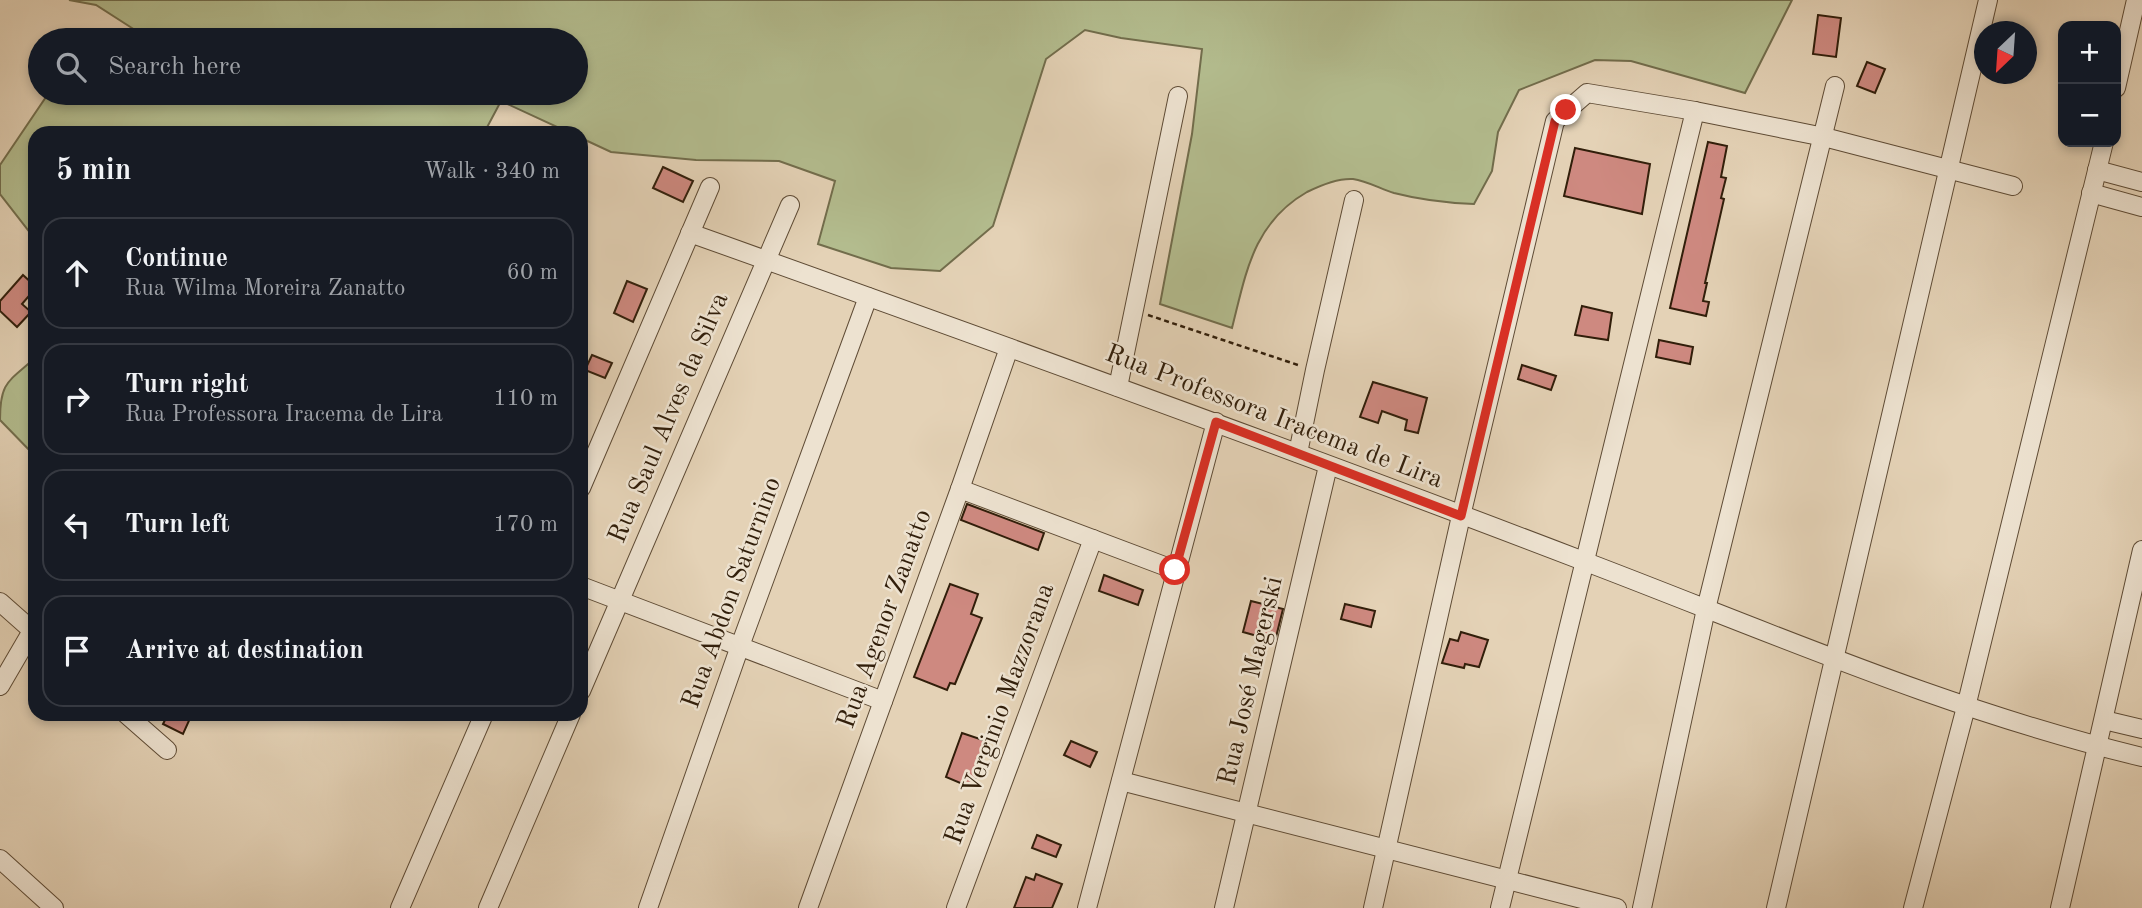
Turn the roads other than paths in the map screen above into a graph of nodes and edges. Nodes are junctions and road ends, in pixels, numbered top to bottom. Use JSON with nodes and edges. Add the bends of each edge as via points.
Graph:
{"nodes":[{"id":1,"x":1988,"y":0,"type":"edge"},
{"id":2,"x":2136,"y":0,"type":"edge"},
{"id":3,"x":2117,"y":84,"type":"edge"},
{"id":4,"x":1835,"y":86,"type":"dead end"},
{"id":5,"x":1178,"y":96,"type":"dead end"},
{"id":6,"x":1695,"y":111,"type":"junction"},
{"id":7,"x":1824,"y":137,"type":"junction"},
{"id":8,"x":2103,"y":147,"type":"edge"},
{"id":9,"x":2097,"y":170,"type":"junction"},
{"id":10,"x":1949,"y":171,"type":"junction"},
{"id":11,"x":2142,"y":182,"type":"edge"},
{"id":12,"x":2013,"y":186,"type":"dead end"},
{"id":13,"x":710,"y":187,"type":"dead end"},
{"id":14,"x":2091,"y":192,"type":"junction"},
{"id":15,"x":1354,"y":200,"type":"dead end"},
{"id":16,"x":790,"y":205,"type":"dead end"},
{"id":17,"x":2142,"y":207,"type":"edge"},
{"id":18,"x":690,"y":233,"type":"junction"},
{"id":19,"x":766,"y":260,"type":"junction"},
{"id":20,"x":868,"y":297,"type":"junction"},
{"id":21,"x":1009,"y":348,"type":"junction"},
{"id":22,"x":1118,"y":387,"type":"junction"},
{"id":23,"x":1216,"y":422,"type":"junction"},
{"id":24,"x":1298,"y":453,"type":"junction"},
{"id":25,"x":1328,"y":466,"type":"junction"},
{"id":26,"x":588,"y":472,"type":"edge"},
{"id":27,"x":960,"y":489,"type":"junction"},
{"id":28,"x":1461,"y":516,"type":"junction"},
{"id":29,"x":1093,"y":539,"type":"junction"},
{"id":30,"x":2142,"y":550,"type":"edge"},
{"id":31,"x":1585,"y":561,"type":"junction"},
{"id":32,"x":1175,"y":570,"type":"junction"},
{"id":33,"x":588,"y":589,"type":"edge"},
{"id":34,"x":620,"y":600,"type":"junction"},
{"id":35,"x":0,"y":602,"type":"edge"},
{"id":36,"x":1706,"y":609,"type":"junction"},
{"id":37,"x":28,"y":627,"type":"edge"},
{"id":38,"x":28,"y":640,"type":"edge"},
{"id":39,"x":740,"y":646,"type":"junction"},
{"id":40,"x":1835,"y":660,"type":"junction"},
{"id":41,"x":588,"y":675,"type":"edge"},
{"id":42,"x":0,"y":686,"type":"edge"},
{"id":43,"x":883,"y":701,"type":"junction"},
{"id":44,"x":1966,"y":707,"type":"junction"},
{"id":45,"x":2104,"y":720,"type":"junction"},
{"id":46,"x":134,"y":721,"type":"edge"},
{"id":47,"x":481,"y":721,"type":"edge"},
{"id":48,"x":568,"y":721,"type":"edge"},
{"id":49,"x":2142,"y":729,"type":"edge"},
{"id":50,"x":2098,"y":747,"type":"junction"},
{"id":51,"x":167,"y":750,"type":"dead end"},
{"id":52,"x":2142,"y":757,"type":"edge"},
{"id":53,"x":1121,"y":781,"type":"junction"},
{"id":54,"x":1247,"y":814,"type":"junction"},
{"id":55,"x":1387,"y":850,"type":"junction"},
{"id":56,"x":0,"y":859,"type":"edge"},
{"id":57,"x":1506,"y":881,"type":"junction"},
{"id":58,"x":54,"y":908,"type":"edge"},
{"id":59,"x":400,"y":908,"type":"edge"},
{"id":60,"x":488,"y":908,"type":"edge"},
{"id":61,"x":648,"y":908,"type":"edge"},
{"id":62,"x":808,"y":908,"type":"edge"},
{"id":63,"x":956,"y":908,"type":"edge"},
{"id":64,"x":1087,"y":908,"type":"edge"},
{"id":65,"x":1224,"y":908,"type":"edge"},
{"id":66,"x":1373,"y":908,"type":"edge"},
{"id":67,"x":1500,"y":908,"type":"edge"},
{"id":68,"x":1617,"y":908,"type":"edge"},
{"id":69,"x":1642,"y":908,"type":"edge"},
{"id":70,"x":1776,"y":908,"type":"edge"},
{"id":71,"x":1913,"y":908,"type":"edge"},
{"id":72,"x":2060,"y":908,"type":"edge"}],
"edges":[{"from":1,"to":10,"type":"street"},
{"from":2,"to":3,"type":"street"},
{"from":4,"to":7,"type":"street"},
{"from":5,"to":22,"type":"street"},
{"from":6,"to":7,"type":"street"},
{"from":6,"to":28,"type":"street","via":[[1587,93],[1555,121]]},
{"from":6,"to":31,"type":"street"},
{"from":7,"to":10,"type":"street"},
{"from":7,"to":36,"type":"street"},
{"from":8,"to":9,"type":"street"},
{"from":9,"to":11,"type":"street"},
{"from":9,"to":14,"type":"street"},
{"from":10,"to":12,"type":"street"},
{"from":10,"to":40,"type":"street"},
{"from":13,"to":18,"type":"street"},
{"from":14,"to":17,"type":"street"},
{"from":14,"to":44,"type":"street"},
{"from":15,"to":24,"type":"street"},
{"from":16,"to":19,"type":"street","name":"Rua Saul Alves da Silva"},
{"from":18,"to":19,"type":"street","name":"Rua Professora Iracema de Lira"},
{"from":18,"to":26,"type":"street"},
{"from":19,"to":20,"type":"street","name":"Rua Professora Iracema de Lira"},
{"from":19,"to":34,"type":"street","name":"Rua Saul Alves da Silva"},
{"from":20,"to":21,"type":"street","name":"Rua Professora Iracema de Lira"},
{"from":20,"to":39,"type":"street","name":"Rua Abdon Saturnino"},
{"from":21,"to":22,"type":"street","name":"Rua Professora Iracema de Lira"},
{"from":21,"to":27,"type":"street","name":"Rua Agenor Zanatto"},
{"from":22,"to":23,"type":"street","name":"Rua Professora Iracema de Lira"},
{"from":23,"to":24,"type":"street","name":"Rua Professora Iracema de Lira"},
{"from":23,"to":32,"type":"street"},
{"from":24,"to":25,"type":"street","name":"Rua Professora Iracema de Lira"},
{"from":25,"to":28,"type":"street","name":"Rua Professora Iracema de Lira"},
{"from":25,"to":54,"type":"street","name":"Rua José Magerski"},
{"from":27,"to":29,"type":"street"},
{"from":27,"to":43,"type":"street","name":"Rua Agenor Zanatto"},
{"from":28,"to":31,"type":"street","name":"Rua Professora Iracema de Lira"},
{"from":28,"to":55,"type":"street"},
{"from":29,"to":32,"type":"street"},
{"from":29,"to":63,"type":"street","name":"Rua Verginio Mazzorana"},
{"from":30,"to":45,"type":"street"},
{"from":31,"to":36,"type":"street","name":"Rua Professora Iracema de Lira"},
{"from":31,"to":57,"type":"street"},
{"from":32,"to":53,"type":"street"},
{"from":33,"to":34,"type":"street"},
{"from":34,"to":39,"type":"street"},
{"from":34,"to":41,"type":"street","name":"Rua Saul Alves da Silva"},
{"from":35,"to":37,"type":"street"},
{"from":36,"to":40,"type":"street","name":"Rua Professora Iracema de Lira"},
{"from":36,"to":69,"type":"street"},
{"from":38,"to":42,"type":"street"},
{"from":39,"to":43,"type":"street"},
{"from":39,"to":61,"type":"street","name":"Rua Abdon Saturnino"},
{"from":40,"to":44,"type":"street","name":"Rua Professora Iracema de Lira"},
{"from":40,"to":70,"type":"street"},
{"from":43,"to":62,"type":"street","name":"Rua Agenor Zanatto"},
{"from":44,"to":50,"type":"street","name":"Rua Professora Iracema de Lira"},
{"from":44,"to":71,"type":"street"},
{"from":45,"to":49,"type":"street"},
{"from":45,"to":50,"type":"street"},
{"from":46,"to":51,"type":"street"},
{"from":47,"to":59,"type":"street"},
{"from":48,"to":60,"type":"street"},
{"from":50,"to":52,"type":"street","name":"Rua Professora Iracema de Lira"},
{"from":50,"to":72,"type":"street"},
{"from":53,"to":54,"type":"street"},
{"from":53,"to":64,"type":"street"},
{"from":54,"to":55,"type":"street"},
{"from":54,"to":65,"type":"street","name":"Rua José Magerski"},
{"from":55,"to":57,"type":"street"},
{"from":55,"to":66,"type":"street"},
{"from":56,"to":58,"type":"street"},
{"from":57,"to":67,"type":"street"},
{"from":57,"to":68,"type":"street"}]}
